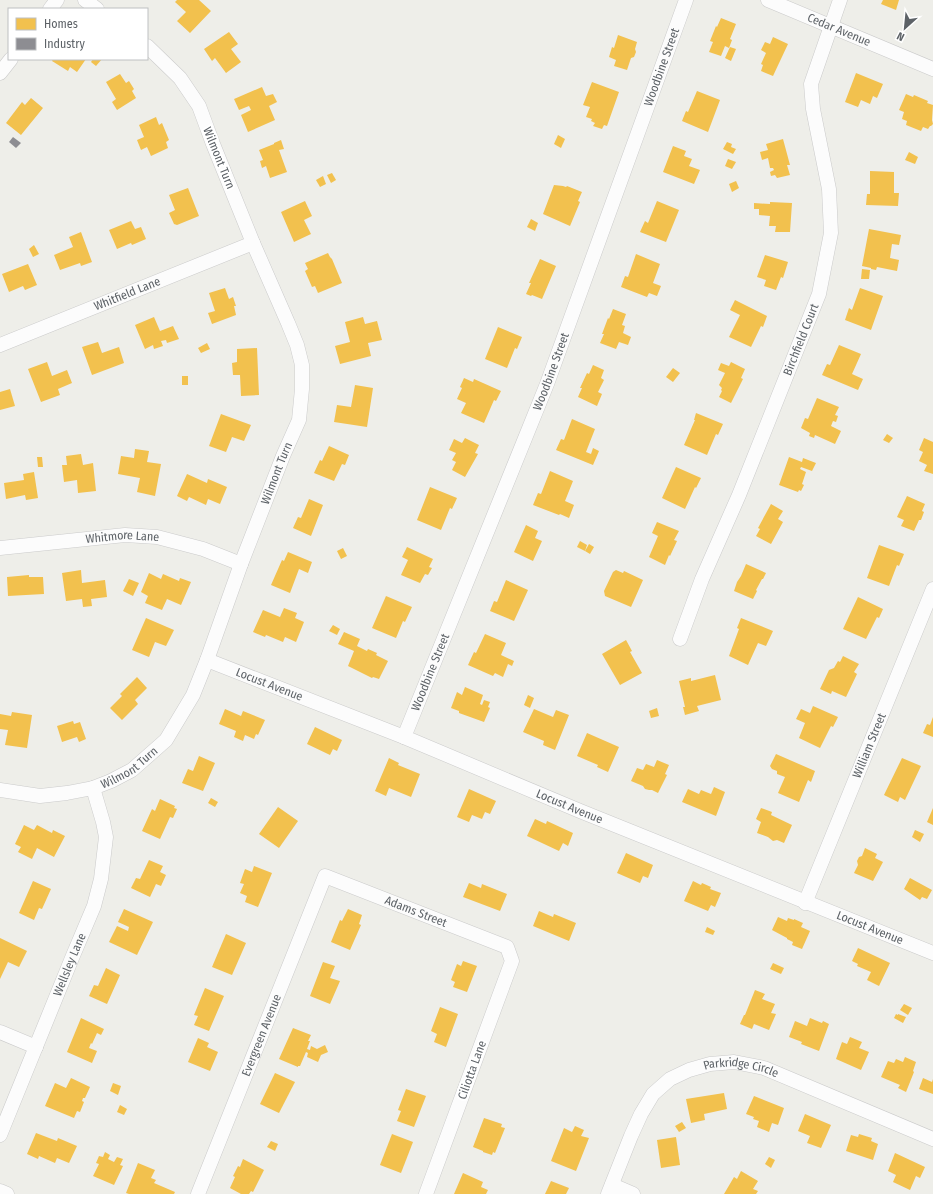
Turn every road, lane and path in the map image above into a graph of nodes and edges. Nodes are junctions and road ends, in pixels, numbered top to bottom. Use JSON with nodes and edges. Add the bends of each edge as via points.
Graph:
{"nodes":[{"id":1,"x":57,"y":0,"type":"edge"},
{"id":2,"x":85,"y":0,"type":"edge"},
{"id":3,"x":686,"y":0,"type":"edge"},
{"id":4,"x":768,"y":0,"type":"edge"},
{"id":5,"x":840,"y":0,"type":"edge"},
{"id":6,"x":51,"y":8,"type":"edge"},
{"id":7,"x":96,"y":8,"type":"edge"},
{"id":8,"x":830,"y":26,"type":"junction"},
{"id":9,"x":148,"y":47,"type":"edge"},
{"id":10,"x":10,"y":60,"type":"edge"},
{"id":11,"x":933,"y":69,"type":"edge"},
{"id":12,"x":0,"y":74,"type":"edge"},
{"id":13,"x":253,"y":243,"type":"junction"},
{"id":14,"x":0,"y":345,"type":"edge"},
{"id":15,"x":0,"y":548,"type":"edge"},
{"id":16,"x":241,"y":564,"type":"junction"},
{"id":17,"x":933,"y":589,"type":"edge"},
{"id":18,"x":680,"y":639,"type":"dead end"},
{"id":19,"x":207,"y":660,"type":"junction"},
{"id":20,"x":404,"y":738,"type":"junction"},
{"id":21,"x":93,"y":788,"type":"junction"},
{"id":22,"x":0,"y":790,"type":"edge"},
{"id":23,"x":325,"y":876,"type":"joint"},
{"id":24,"x":805,"y":903,"type":"junction"},
{"id":25,"x":507,"y":947,"type":"joint"},
{"id":26,"x":933,"y":953,"type":"edge"},
{"id":27,"x":0,"y":1032,"type":"edge"},
{"id":28,"x":36,"y":1047,"type":"junction"},
{"id":29,"x":0,"y":1135,"type":"edge"},
{"id":30,"x":933,"y":1139,"type":"edge"},
{"id":31,"x":610,"y":1190,"type":"edge"},
{"id":32,"x":0,"y":1191,"type":"edge"},
{"id":33,"x":7,"y":1194,"type":"edge"},
{"id":34,"x":198,"y":1194,"type":"edge"},
{"id":35,"x":426,"y":1194,"type":"edge"},
{"id":36,"x":633,"y":1194,"type":"edge"}],
"edges":[{"from":1,"to":6,"type":"street"},
{"from":2,"to":7,"type":"street"},
{"from":3,"to":20,"type":"street","name":"Woodbine Street","via":[[547,384]]},
{"from":4,"to":8,"type":"street","name":"Cedar Avenue"},
{"from":5,"to":8,"type":"street","name":"Birchfield Court"},
{"from":8,"to":11,"type":"street","name":"Cedar Avenue"},
{"from":8,"to":18,"type":"street","name":"Birchfield Court","via":[[811,84],[813,109],[829,189],[831,233],[819,294],[702,579]]},
{"from":9,"to":13,"type":"street","name":"Wilmont Turn","via":[[180,78],[199,106]]},
{"from":10,"to":12,"type":"street"},
{"from":13,"to":14,"type":"street","name":"Whitfield Lane"},
{"from":13,"to":16,"type":"street","name":"Wilmont Turn","via":[[297,345],[302,365],[302,389],[299,420]]},
{"from":15,"to":16,"type":"street","name":"Whitmore Lane","via":[[124,535],[157,537],[203,549]]},
{"from":16,"to":19,"type":"street","name":"Wilmont Turn"},
{"from":17,"to":24,"type":"street","name":"William Street"},
{"from":19,"to":20,"type":"street","name":"Locust Avenue"},
{"from":19,"to":21,"type":"street","name":"Wilmont Turn","via":[[193,695],[166,740],[132,770]]},
{"from":20,"to":24,"type":"street","name":"Locust Avenue"},
{"from":21,"to":22,"type":"street","name":"Wilmont Turn","via":[[40,796]]},
{"from":21,"to":28,"type":"street","name":"Wellsley Lane","via":[[106,837],[101,879],[94,906]]},
{"from":23,"to":25,"type":"street","name":"Adams Street"},
{"from":23,"to":34,"type":"street","name":"Evergreen Avenue"},
{"from":24,"to":26,"type":"street","name":"Locust Avenue"},
{"from":25,"to":35,"type":"street","name":"Ciliotta Lane","via":[[512,961]]},
{"from":27,"to":28,"type":"street"},
{"from":28,"to":29,"type":"street","name":"Wellsley Lane"},
{"from":30,"to":31,"type":"street","name":"Parkridge Circle","via":[[764,1068],[734,1062],[710,1064],[670,1079],[653,1094],[640,1114]]},
{"from":31,"to":36,"type":"street"},
{"from":32,"to":33,"type":"street"}]}
